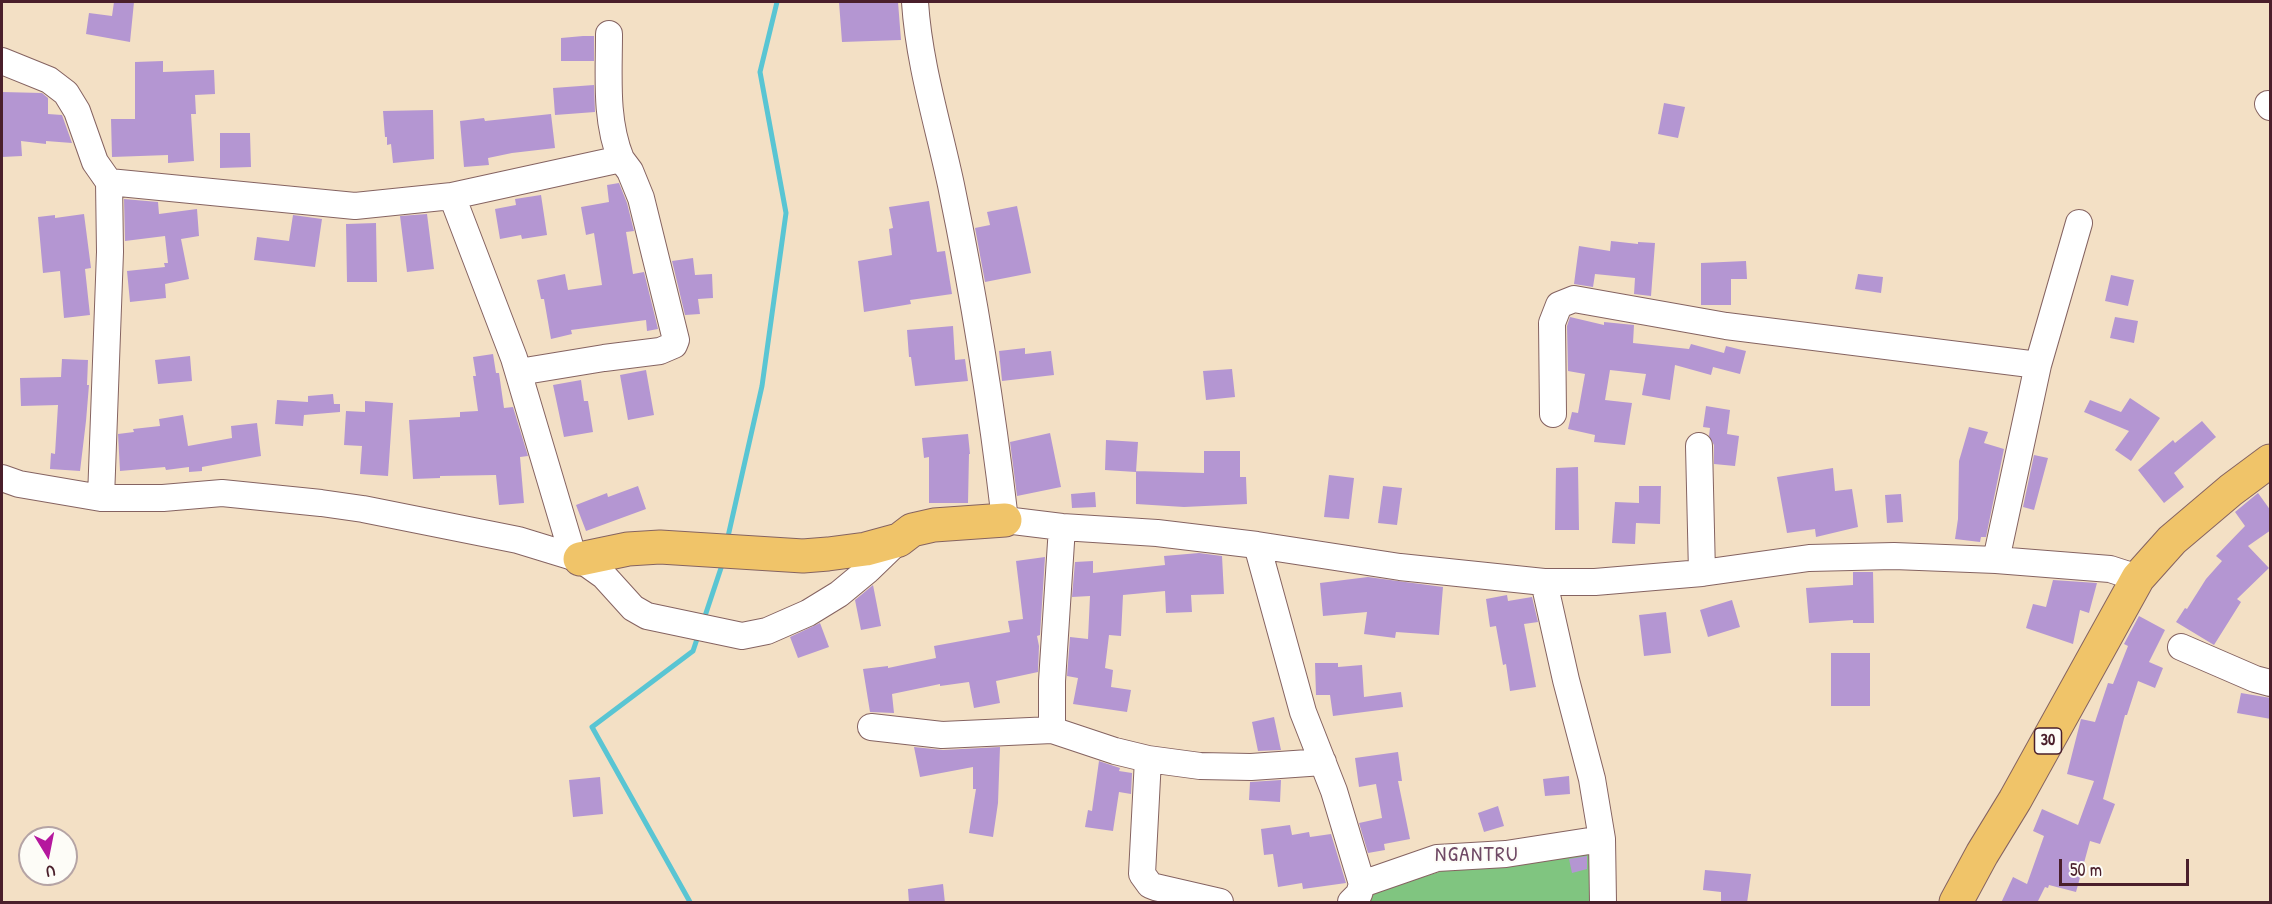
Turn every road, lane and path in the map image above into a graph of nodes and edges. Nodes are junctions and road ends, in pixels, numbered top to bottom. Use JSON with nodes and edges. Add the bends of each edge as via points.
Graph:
{"nodes":[{"id":1,"x":915,"y":2,"type":"edge"},
{"id":2,"x":609,"y":34,"type":"dead end"},
{"id":3,"x":2,"y":61,"type":"edge"},
{"id":4,"x":621,"y":159,"type":"junction"},
{"id":5,"x":109,"y":182,"type":"junction"},
{"id":6,"x":452,"y":196,"type":"junction"},
{"id":7,"x":2079,"y":223,"type":"dead end"},
{"id":8,"x":2038,"y":365,"type":"junction"},
{"id":9,"x":519,"y":372,"type":"junction"},
{"id":10,"x":1553,"y":414,"type":"dead end"},
{"id":11,"x":1699,"y":446,"type":"dead end"},
{"id":12,"x":2271,"y":461,"type":"edge"},
{"id":13,"x":2,"y":478,"type":"edge"},
{"id":14,"x":100,"y":498,"type":"junction"},
{"id":15,"x":1005,"y":520,"type":"junction"},
{"id":16,"x":1062,"y":527,"type":"junction"},
{"id":17,"x":899,"y":540,"type":"junction"},
{"id":18,"x":1257,"y":545,"type":"junction"},
{"id":19,"x":576,"y":558,"type":"junction"},
{"id":20,"x":1996,"y":560,"type":"junction"},
{"id":21,"x":1702,"y":573,"type":"junction"},
{"id":22,"x":2138,"y":578,"type":"junction"},
{"id":23,"x":1544,"y":582,"type":"junction"},
{"id":24,"x":2181,"y":647,"type":"dead end"},
{"id":25,"x":2271,"y":683,"type":"edge"},
{"id":26,"x":871,"y":727,"type":"dead end"},
{"id":27,"x":1052,"y":730,"type":"junction"},
{"id":28,"x":1148,"y":759,"type":"junction"},
{"id":29,"x":1323,"y":762,"type":"junction"},
{"id":30,"x":1602,"y":839,"type":"junction"},
{"id":31,"x":1356,"y":893,"type":"edge"},
{"id":32,"x":1220,"y":903,"type":"edge"},
{"id":33,"x":1603,"y":903,"type":"edge"},
{"id":34,"x":1956,"y":903,"type":"edge"}],
"edges":[{"from":1,"to":15,"type":"street","via":[[926,76],[973,297]]},
{"from":2,"to":4,"type":"street","via":[[612,132]]},
{"from":3,"to":5,"type":"street","via":[[49,80],[66,93],[77,111],[95,162]]},
{"from":4,"to":6,"type":"street"},
{"from":4,"to":9,"type":"street","via":[[641,198],[674,345],[660,351]]},
{"from":5,"to":6,"type":"street","via":[[355,206]]},
{"from":5,"to":14,"type":"street"},
{"from":6,"to":9,"type":"street"},
{"from":7,"to":8,"type":"street"},
{"from":8,"to":10,"type":"street","via":[[1726,326],[1574,299],[1559,305],[1552,323]]},
{"from":8,"to":20,"type":"street"},
{"from":9,"to":19,"type":"street"},
{"from":11,"to":21,"type":"street"},
{"from":12,"to":22,"type":"main road","number":"30","via":[[2172,540]]},
{"from":13,"to":14,"type":"street"},
{"from":14,"to":19,"type":"street","via":[[222,493],[321,503],[518,540]]},
{"from":15,"to":16,"type":"street"},
{"from":15,"to":17,"type":"main road","via":[[934,525],[912,530]]},
{"from":16,"to":18,"type":"street"},
{"from":16,"to":27,"type":"street"},
{"from":17,"to":19,"type":"main road","via":[[866,549],[803,556],[660,547]]},
{"from":17,"to":19,"type":"street","via":[[861,576],[818,607],[767,631],[742,636],[647,616],[633,608],[604,576]]},
{"from":18,"to":23,"type":"street","via":[[1400,567]]},
{"from":18,"to":29,"type":"street","via":[[1303,712]]},
{"from":20,"to":21,"type":"street","via":[[1809,558]]},
{"from":20,"to":22,"type":"street","via":[[2110,569]]},
{"from":21,"to":23,"type":"street"},
{"from":22,"to":34,"type":"main road","number":"30"},
{"from":23,"to":30,"type":"street","via":[[1592,778]]},
{"from":24,"to":25,"type":"street"},
{"from":26,"to":27,"type":"street","via":[[942,735]]},
{"from":27,"to":28,"type":"street"},
{"from":28,"to":29,"type":"street","via":[[1241,767]]},
{"from":28,"to":32,"type":"street","via":[[1142,874],[1155,887]]},
{"from":29,"to":31,"type":"street","via":[[1334,791]]},
{"from":30,"to":31,"type":"street","via":[[1506,854],[1437,858]]},
{"from":30,"to":33,"type":"street"}]}
